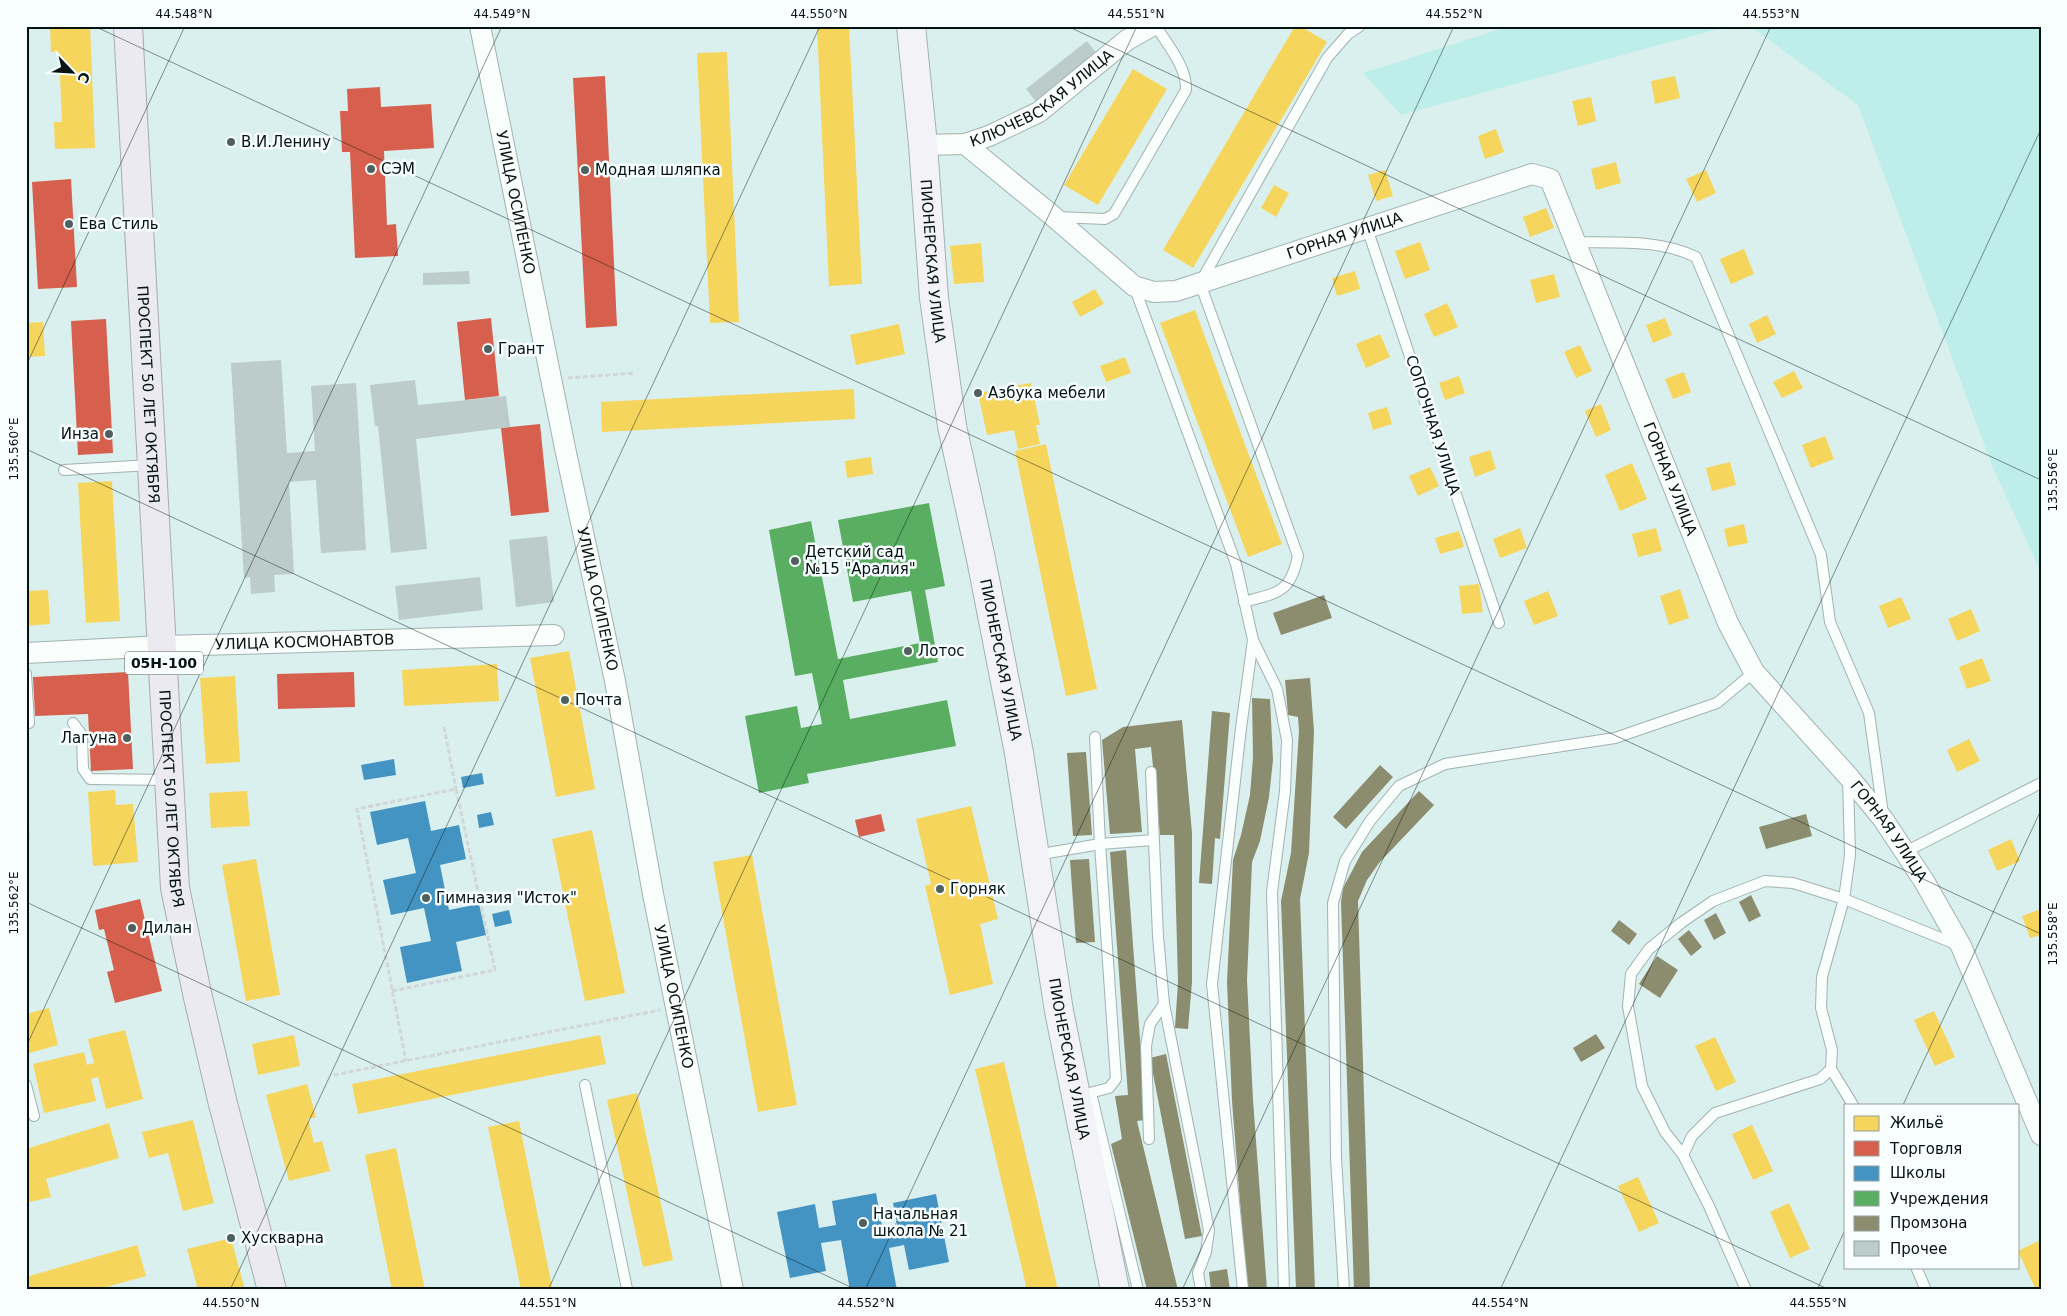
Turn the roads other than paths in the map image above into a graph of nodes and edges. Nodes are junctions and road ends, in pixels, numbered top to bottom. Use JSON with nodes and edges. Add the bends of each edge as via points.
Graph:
{"nodes":[{"id":1,"x":128,"y":26,"type":"edge"},
{"id":2,"x":480,"y":26,"type":"edge"},
{"id":3,"x":911,"y":26,"type":"edge"},
{"id":4,"x":1152,"y":26,"type":"edge"},
{"id":5,"x":1156,"y":26,"type":"edge"},
{"id":6,"x":1360,"y":26,"type":"edge"},
{"id":7,"x":965,"y":144,"type":"junction"},
{"id":8,"x":923,"y":145,"type":"junction"},
{"id":9,"x":1054,"y":217,"type":"junction"},
{"id":10,"x":1367,"y":228,"type":"junction"},
{"id":11,"x":1575,"y":242,"type":"junction"},
{"id":12,"x":1200,"y":284,"type":"junction"},
{"id":13,"x":1134,"y":286,"type":"junction"},
{"id":14,"x":152,"y":465,"type":"junction"},
{"id":15,"x":64,"y":470,"type":"dead end"},
{"id":16,"x":1244,"y":602,"type":"junction"},
{"id":17,"x":1499,"y":623,"type":"dead end"},
{"id":18,"x":554,"y":635,"type":"dead end"},
{"id":19,"x":1253,"y":640,"type":"junction"},
{"id":20,"x":163,"y":646,"type":"junction"},
{"id":21,"x":26,"y":653,"type":"edge"},
{"id":22,"x":1754,"y":672,"type":"junction"},
{"id":23,"x":26,"y":674,"type":"edge"},
{"id":24,"x":29,"y":723,"type":"dead end"},
{"id":25,"x":73,"y":723,"type":"dead end"},
{"id":26,"x":1095,"y":737,"type":"dead end"},
{"id":27,"x":1151,"y":772,"type":"dead end"},
{"id":28,"x":1848,"y":776,"type":"junction"},
{"id":29,"x":170,"y":780,"type":"junction"},
{"id":30,"x":2041,"y":783,"type":"edge"},
{"id":31,"x":1883,"y":819,"type":"junction"},
{"id":32,"x":1154,"y":840,"type":"junction"},
{"id":33,"x":1100,"y":844,"type":"junction"},
{"id":34,"x":1905,"y":852,"type":"junction"},
{"id":35,"x":1036,"y":855,"type":"junction"},
{"id":36,"x":1844,"y":899,"type":"junction"},
{"id":37,"x":1961,"y":946,"type":"junction"},
{"id":38,"x":1164,"y":1004,"type":"junction"},
{"id":39,"x":1831,"y":1069,"type":"junction"},
{"id":40,"x":26,"y":1085,"type":"edge"},
{"id":41,"x":585,"y":1085,"type":"dead end"},
{"id":42,"x":1083,"y":1094,"type":"junction"},
{"id":43,"x":1852,"y":1104,"type":"edge"},
{"id":44,"x":34,"y":1116,"type":"dead end"},
{"id":45,"x":2041,"y":1135,"type":"edge"},
{"id":46,"x":1149,"y":1139,"type":"dead end"},
{"id":47,"x":1683,"y":1155,"type":"junction"},
{"id":48,"x":1916,"y":1268,"type":"edge"},
{"id":49,"x":627,"y":1289,"type":"edge"},
{"id":50,"x":272,"y":1290,"type":"edge"},
{"id":51,"x":733,"y":1290,"type":"edge"},
{"id":52,"x":1115,"y":1290,"type":"edge"},
{"id":53,"x":1138,"y":1290,"type":"edge"},
{"id":54,"x":1201,"y":1290,"type":"edge"},
{"id":55,"x":1243,"y":1290,"type":"edge"},
{"id":56,"x":1284,"y":1290,"type":"edge"},
{"id":57,"x":1344,"y":1290,"type":"edge"},
{"id":58,"x":1746,"y":1290,"type":"edge"},
{"id":59,"x":1926,"y":1290,"type":"edge"}],
"edges":[{"from":1,"to":14,"type":"main road","name":"ПРОСПЕКТ 50 ЛЕТ ОКТЯБРЯ","number":"05Н-100"},
{"from":2,"to":51,"type":"street","name":"УЛИЦА ОСИПЕНКО","via":[[615,682],[653,894]]},
{"from":3,"to":8,"type":"main road","name":"ПИОНЕРСКАЯ УЛИЦА"},
{"from":4,"to":7,"type":"street","name":"КЛЮЧЕВСКАЯ УЛИЦА","via":[[1127,40],[1039,112]]},
{"from":5,"to":9,"type":"lane","via":[[1181,68],[1186,90],[1114,214],[1105,219]]},
{"from":6,"to":12,"type":"lane","via":[[1348,34],[1327,58]]},
{"from":7,"to":8,"type":"street","name":"КЛЮЧЕВСКАЯ УЛИЦА"},
{"from":7,"to":9,"type":"street"},
{"from":8,"to":35,"type":"main road","name":"ПИОНЕРСКАЯ УЛИЦА","via":[[934,298],[952,426],[1019,753]]},
{"from":9,"to":13,"type":"street"},
{"from":10,"to":11,"type":"street","name":"ГОРНАЯ УЛИЦА","via":[[1532,174],[1550,179]]},
{"from":10,"to":12,"type":"street","name":"ГОРНАЯ УЛИЦА"},
{"from":10,"to":17,"type":"lane","name":"СОПОЧНАЯ УЛИЦА"},
{"from":11,"to":22,"type":"street","name":"ГОРНАЯ УЛИЦА","via":[[1705,570]]},
{"from":11,"to":31,"type":"lane","via":[[1662,246],[1696,258],[1821,555],[1830,622],[1869,713]]},
{"from":12,"to":13,"type":"street","name":"ГОРНАЯ УЛИЦА","via":[[1176,292],[1154,292]]},
{"from":12,"to":16,"type":"lane","via":[[1298,556],[1294,575],[1282,591]]},
{"from":13,"to":16,"type":"lane","via":[[1236,564]]},
{"from":14,"to":15,"type":"lane"},
{"from":14,"to":20,"type":"main road","name":"ПРОСПЕКТ 50 ЛЕТ ОКТЯБРЯ","number":"05Н-100"},
{"from":16,"to":19,"type":"lane"},
{"from":18,"to":20,"type":"street","name":"УЛИЦА КОСМОНАВТОВ"},
{"from":19,"to":55,"type":"lane","via":[[1212,984]]},
{"from":19,"to":56,"type":"lane","via":[[1277,689],[1287,740],[1285,792],[1272,892]]},
{"from":20,"to":21,"type":"street","name":"УЛИЦА КОСМОНАВТОВ"},
{"from":20,"to":29,"type":"main road","name":"ПРОСПЕКТ 50 ЛЕТ ОКТЯБРЯ","number":"05Н-100"},
{"from":22,"to":28,"type":"street","name":"ГОРНАЯ УЛИЦА"},
{"from":22,"to":57,"type":"lane","via":[[1717,703],[1615,738],[1444,764],[1399,786],[1370,821],[1345,861],[1333,903],[1336,1158]]},
{"from":23,"to":24,"type":"lane"},
{"from":25,"to":29,"type":"lane","via":[[82,735],[83,769],[90,779]]},
{"from":26,"to":33,"type":"lane"},
{"from":27,"to":32,"type":"lane"},
{"from":28,"to":31,"type":"street","name":"ГОРНАЯ УЛИЦА"},
{"from":28,"to":36,"type":"lane","via":[[1850,855]]},
{"from":29,"to":50,"type":"main road","name":"ПРОСПЕКТ 50 ЛЕТ ОКТЯБРЯ","number":"05Н-100","via":[[175,888],[223,1104]]},
{"from":30,"to":34,"type":"lane"},
{"from":31,"to":34,"type":"street","name":"ГОРНАЯ УЛИЦА"},
{"from":32,"to":33,"type":"lane"},
{"from":32,"to":38,"type":"lane"},
{"from":33,"to":35,"type":"lane"},
{"from":33,"to":42,"type":"lane","via":[[1116,1078],[1110,1088]]},
{"from":34,"to":37,"type":"street","name":"ГОРНАЯ УЛИЦА"},
{"from":35,"to":42,"type":"main road","name":"ПИОНЕРСКАЯ УЛИЦА","via":[[1059,1011]]},
{"from":36,"to":37,"type":"lane"},
{"from":36,"to":39,"type":"lane","via":[[1822,977],[1821,1008],[1832,1050]]},
{"from":36,"to":47,"type":"lane","via":[[1793,883],[1766,881],[1713,900],[1649,949],[1631,974],[1628,1006],[1642,1086],[1665,1132]]},
{"from":37,"to":45,"type":"street","name":"ГОРНАЯ УЛИЦА"},
{"from":38,"to":46,"type":"lane","via":[[1150,1024],[1146,1046]]},
{"from":38,"to":54,"type":"lane","via":[[1209,1230],[1206,1252],[1198,1273]]},
{"from":39,"to":43,"type":"lane"},
{"from":39,"to":47,"type":"lane","via":[[1820,1079],[1715,1113],[1692,1136]]},
{"from":40,"to":44,"type":"lane"},
{"from":41,"to":49,"type":"lane"},
{"from":42,"to":52,"type":"main road","name":"ПИОНЕРСКАЯ УЛИЦА"},
{"from":42,"to":53,"type":"lane"},
{"from":47,"to":58,"type":"lane"},
{"from":48,"to":59,"type":"lane"}]}
